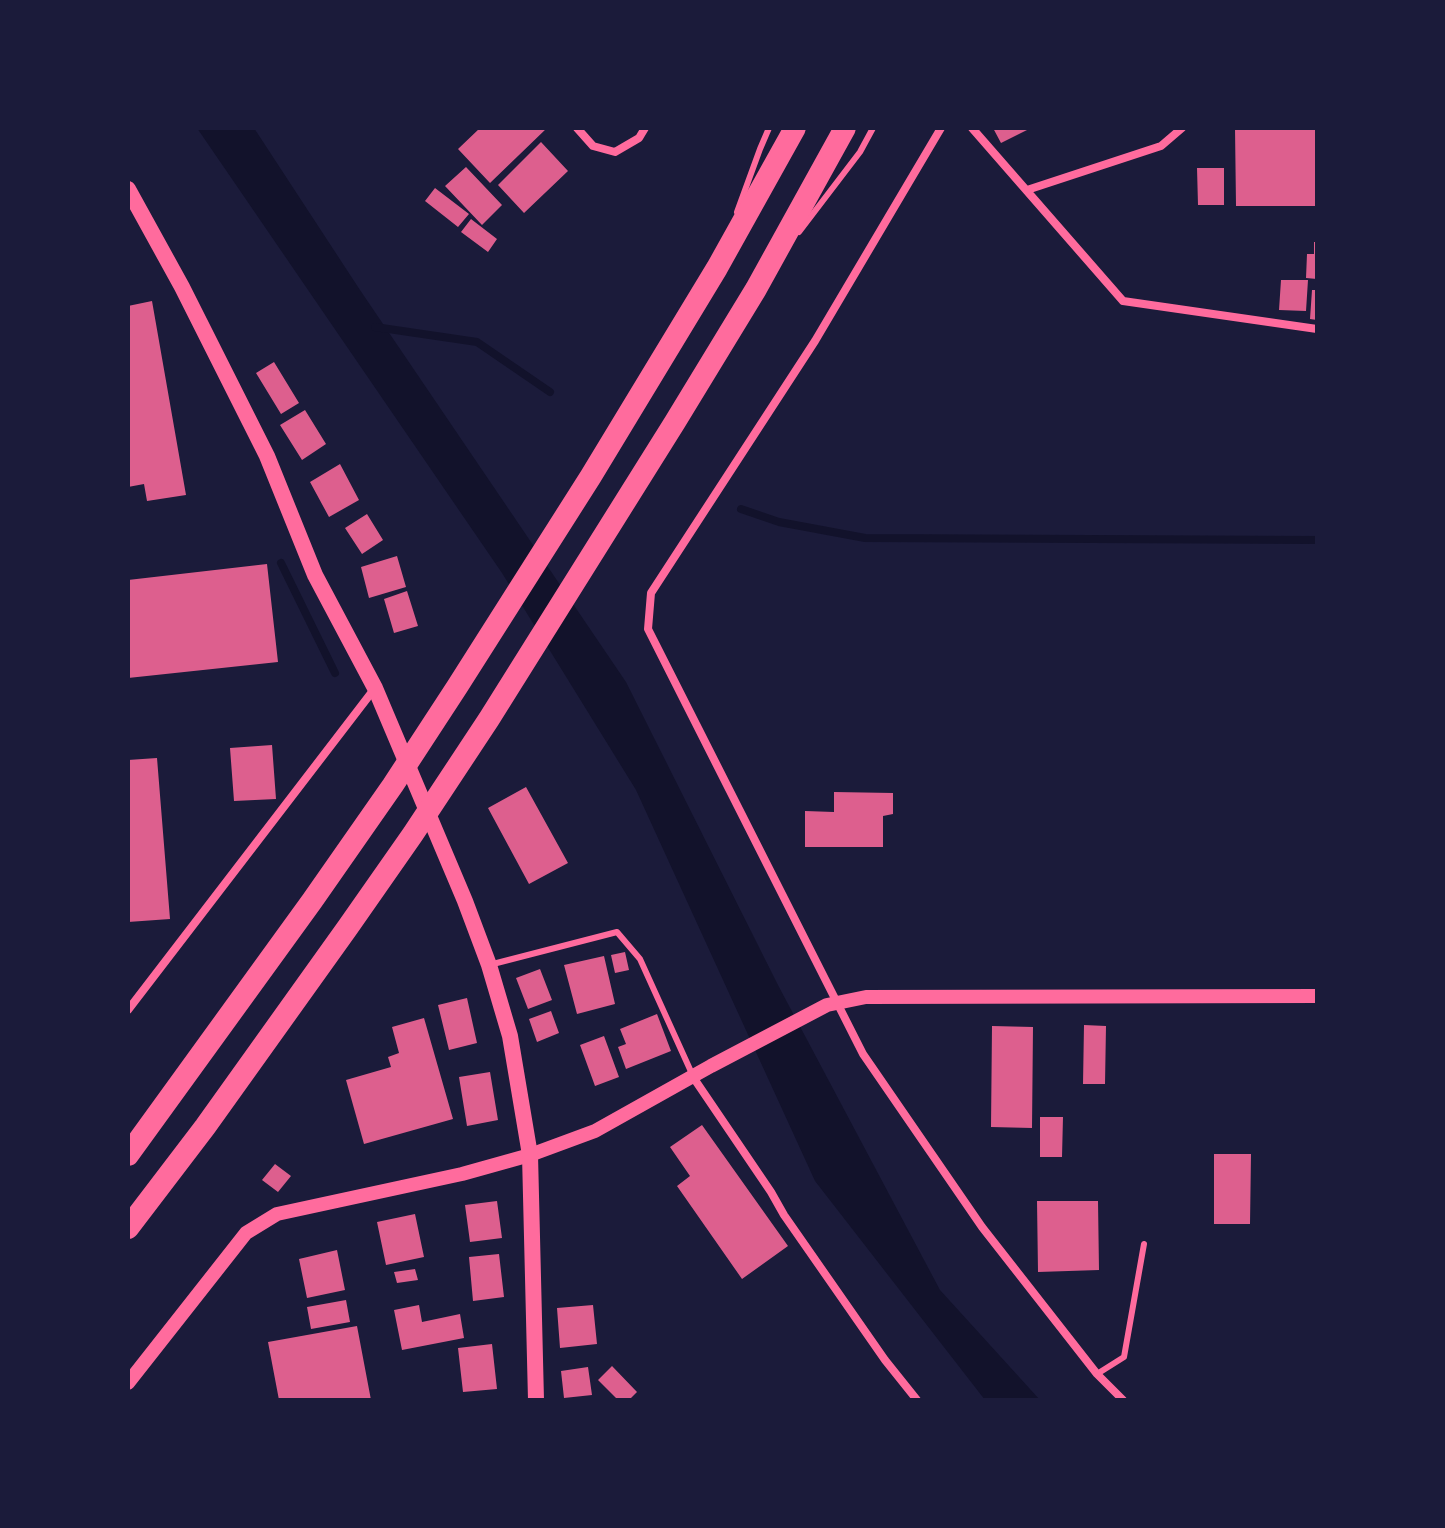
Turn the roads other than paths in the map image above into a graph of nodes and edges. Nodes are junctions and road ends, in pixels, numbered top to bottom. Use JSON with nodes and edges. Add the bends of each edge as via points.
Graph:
{"nodes":[{"id":1,"x":577,"y":128,"type":"edge"},
{"id":2,"x":645,"y":128,"type":"edge"},
{"id":3,"x":769,"y":128,"type":"edge"},
{"id":4,"x":795,"y":128,"type":"edge"},
{"id":5,"x":845,"y":128,"type":"edge"},
{"id":6,"x":873,"y":128,"type":"edge"},
{"id":7,"x":941,"y":128,"type":"edge"},
{"id":8,"x":972,"y":128,"type":"edge"},
{"id":9,"x":1182,"y":128,"type":"edge"},
{"id":10,"x":128,"y":189,"type":"edge"},
{"id":11,"x":1027,"y":190,"type":"junction"},
{"id":12,"x":717,"y":268,"type":"junction"},
{"id":13,"x":756,"y":289,"type":"junction"},
{"id":14,"x":1317,"y":329,"type":"edge"},
{"id":15,"x":375,"y":688,"type":"junction"},
{"id":16,"x":489,"y":965,"type":"junction"},
{"id":17,"x":1317,"y":996,"type":"edge"},
{"id":18,"x":833,"y":1004,"type":"junction"},
{"id":19,"x":128,"y":1010,"type":"edge"},
{"id":20,"x":693,"y":1077,"type":"junction"},
{"id":21,"x":128,"y":1155,"type":"edge"},
{"id":22,"x":530,"y":1155,"type":"junction"},
{"id":23,"x":128,"y":1228,"type":"edge"},
{"id":24,"x":1144,"y":1244,"type":"dead end"},
{"id":25,"x":1097,"y":1374,"type":"junction"},
{"id":26,"x":128,"y":1383,"type":"edge"},
{"id":27,"x":536,"y":1400,"type":"edge"},
{"id":28,"x":917,"y":1400,"type":"edge"},
{"id":29,"x":1123,"y":1400,"type":"edge"}],
"edges":[{"from":1,"to":2,"type":"street","via":[[593,146],[615,152],[639,138]]},
{"from":3,"to":12,"type":"lane"},
{"from":4,"to":12,"type":"highway"},
{"from":5,"to":13,"type":"highway"},
{"from":6,"to":13,"type":"lane"},
{"from":7,"to":18,"type":"street","via":[[815,341],[651,593],[648,629]]},
{"from":8,"to":11,"type":"street"},
{"from":9,"to":11,"type":"street","via":[[1161,146]]},
{"from":10,"to":15,"type":"main road","via":[[267,456],[315,575]]},
{"from":11,"to":14,"type":"street","via":[[1123,301]]},
{"from":12,"to":21,"type":"highway","via":[[393,785]]},
{"from":13,"to":23,"type":"highway","via":[[413,834]]},
{"from":15,"to":16,"type":"main road"},
{"from":15,"to":19,"type":"street"},
{"from":16,"to":20,"type":"lane","via":[[617,932],[640,959]]},
{"from":16,"to":22,"type":"main road","via":[[510,1036]]},
{"from":17,"to":18,"type":"street","via":[[866,997]]},
{"from":18,"to":20,"type":"street"},
{"from":18,"to":25,"type":"street","via":[[982,1227]]},
{"from":20,"to":22,"type":"street","via":[[595,1131]]},
{"from":20,"to":28,"type":"street"},
{"from":22,"to":26,"type":"street","via":[[277,1214],[246,1233]]},
{"from":22,"to":27,"type":"main road"},
{"from":24,"to":25,"type":"lane","via":[[1124,1357]]},
{"from":25,"to":29,"type":"street"}]}
